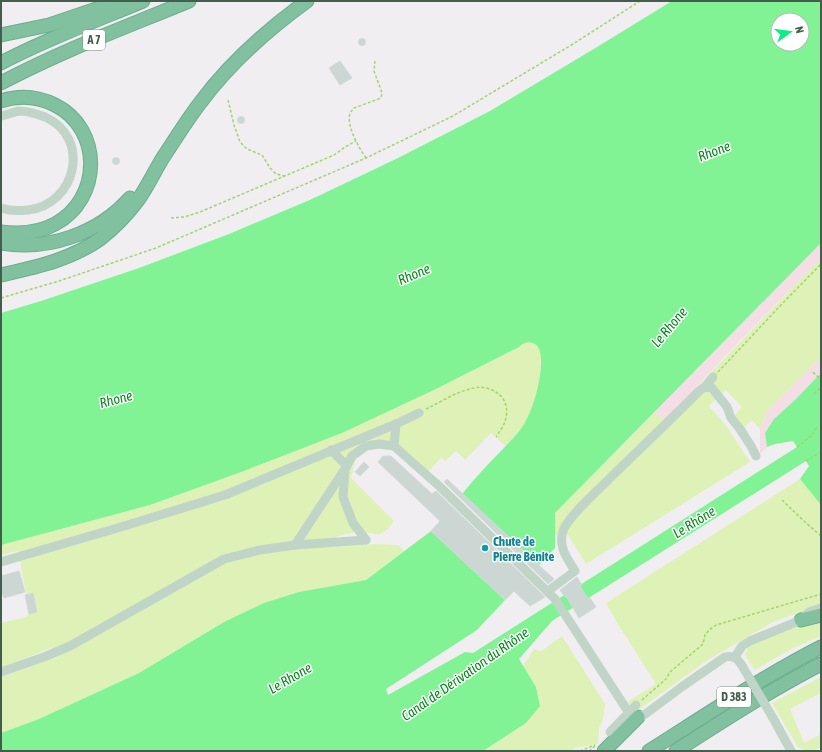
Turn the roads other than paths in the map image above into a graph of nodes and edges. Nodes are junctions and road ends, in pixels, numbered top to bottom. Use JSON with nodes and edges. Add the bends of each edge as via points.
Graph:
{"nodes":[{"id":1,"x":120,"y":1,"type":"edge"},
{"id":2,"x":143,"y":1,"type":"edge"},
{"id":3,"x":189,"y":1,"type":"edge"},
{"id":4,"x":307,"y":1,"type":"edge"},
{"id":5,"x":1,"y":35,"type":"edge"},
{"id":6,"x":1,"y":63,"type":"edge"},
{"id":7,"x":1,"y":83,"type":"edge"},
{"id":8,"x":1,"y":101,"type":"edge"},
{"id":9,"x":1,"y":116,"type":"edge"},
{"id":10,"x":164,"y":156,"type":"junction"},
{"id":11,"x":1,"y":208,"type":"edge"},
{"id":12,"x":1,"y":232,"type":"edge"},
{"id":13,"x":1,"y":243,"type":"edge"},
{"id":14,"x":1,"y":275,"type":"edge"},
{"id":15,"x":713,"y":377,"type":"road end"},
{"id":16,"x":706,"y":387,"type":"junction"},
{"id":17,"x":419,"y":413,"type":"road end"},
{"id":18,"x":396,"y":424,"type":"junction"},
{"id":19,"x":364,"y":441,"type":"junction"},
{"id":20,"x":394,"y":446,"type":"junction"},
{"id":21,"x":331,"y":450,"type":"junction"},
{"id":22,"x":756,"y":456,"type":"dead end"},
{"id":23,"x":346,"y":467,"type":"junction"},
{"id":24,"x":295,"y":545,"type":"junction"},
{"id":25,"x":1,"y":562,"type":"edge"},
{"id":26,"x":548,"y":591,"type":"junction"},
{"id":27,"x":821,"y":608,"type":"edge"},
{"id":28,"x":821,"y":615,"type":"edge"},
{"id":29,"x":801,"y":620,"type":"junction"},
{"id":30,"x":821,"y":647,"type":"edge"},
{"id":31,"x":738,"y":661,"type":"junction"},
{"id":32,"x":821,"y":664,"type":"edge"},
{"id":33,"x":1,"y":672,"type":"edge"},
{"id":34,"x":635,"y":712,"type":"junction"},
{"id":35,"x":610,"y":732,"type":"dead end"},
{"id":36,"x":604,"y":751,"type":"edge"},
{"id":37,"x":649,"y":751,"type":"edge"},
{"id":38,"x":676,"y":751,"type":"edge"},
{"id":39,"x":792,"y":751,"type":"edge"}],
"edges":[{"from":1,"to":5,"type":"highway","via":[[49,24]]},
{"from":2,"to":6,"type":"highway","number":"A 7","via":[[41,43]]},
{"from":3,"to":7,"type":"highway","number":"A 7","via":[[65,52]]},
{"from":4,"to":10,"type":"highway","via":[[276,24],[221,78]]},
{"from":8,"to":12,"type":"highway","via":[[28,97],[43,100],[66,111],[84,134],[90,149],[91,162],[85,193],[71,212],[60,221],[32,232]]},
{"from":9,"to":11,"type":"street","via":[[18,111],[36,113],[53,121],[65,132],[72,146],[74,162],[70,178],[62,192],[50,203],[29,210]]},
{"from":10,"to":13,"type":"highway","via":[[124,204],[98,224],[75,235],[38,245]]},
{"from":10,"to":14,"type":"highway","via":[[138,199],[120,222],[100,239],[65,258]]},
{"from":15,"to":16,"type":"street"},
{"from":16,"to":22,"type":"street","via":[[712,388],[727,407],[731,418]]},
{"from":16,"to":26,"type":"street","via":[[570,519],[563,530],[561,542],[575,571]]},
{"from":17,"to":18,"type":"street"},
{"from":18,"to":19,"type":"street"},
{"from":18,"to":20,"type":"street"},
{"from":19,"to":20,"type":"street"},
{"from":19,"to":21,"type":"street"},
{"from":19,"to":23,"type":"street"},
{"from":20,"to":26,"type":"street","via":[[440,486]]},
{"from":21,"to":23,"type":"street"},
{"from":21,"to":25,"type":"street","via":[[224,495]]},
{"from":23,"to":24,"type":"street"},
{"from":23,"to":24,"type":"street","via":[[343,497],[354,523],[366,540]]},
{"from":24,"to":33,"type":"street","via":[[224,559],[70,646]]},
{"from":26,"to":34,"type":"street"},
{"from":27,"to":29,"type":"street","via":[[809,612]]},
{"from":28,"to":29,"type":"highway"},
{"from":29,"to":31,"type":"street","via":[[742,646]]},
{"from":30,"to":37,"type":"highway","number":"D 383","via":[[767,676]]},
{"from":31,"to":34,"type":"street","via":[[730,656],[725,657],[644,715]]},
{"from":31,"to":39,"type":"street","bridge":true},
{"from":32,"to":38,"type":"highway","number":"D 383","via":[[752,703]]},
{"from":34,"to":35,"type":"street"},
{"from":34,"to":36,"type":"highway"}]}
